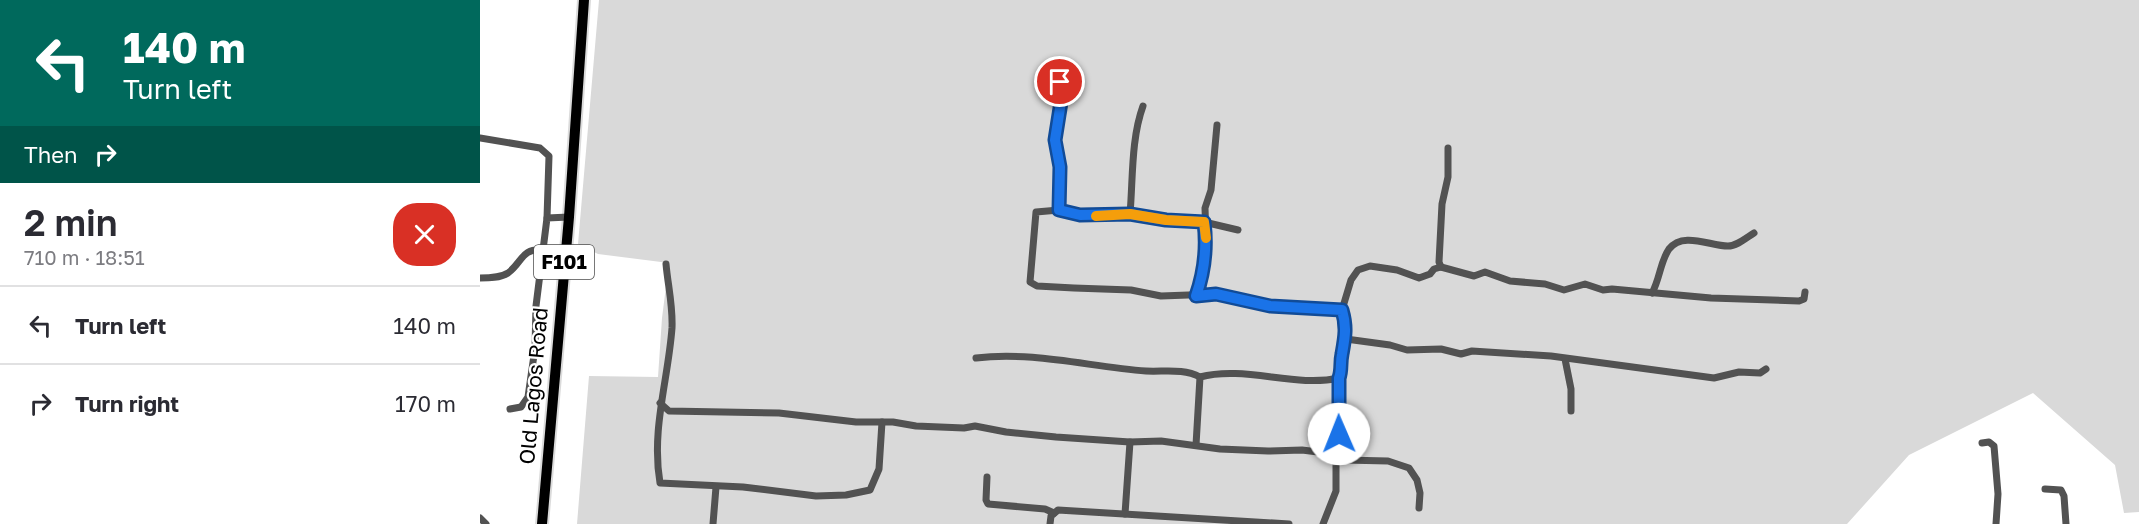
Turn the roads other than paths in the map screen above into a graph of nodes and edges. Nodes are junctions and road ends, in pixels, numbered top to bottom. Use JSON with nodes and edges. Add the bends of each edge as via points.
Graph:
{"nodes":[{"id":1,"x":584,"y":0,"type":"edge"},
{"id":2,"x":1060,"y":82,"type":"dead end"},
{"id":3,"x":1143,"y":106,"type":"dead end"},
{"id":4,"x":1217,"y":125,"type":"dead end"},
{"id":5,"x":480,"y":138,"type":"edge"},
{"id":6,"x":1448,"y":147,"type":"dead end"},
{"id":7,"x":1059,"y":210,"type":"junction"},
{"id":8,"x":1130,"y":214,"type":"junction"},
{"id":9,"x":569,"y":217,"type":"junction"},
{"id":10,"x":547,"y":218,"type":"junction"},
{"id":11,"x":1204,"y":222,"type":"junction"},
{"id":12,"x":1238,"y":230,"type":"dead end"},
{"id":13,"x":1754,"y":233,"type":"dead end"},
{"id":14,"x":543,"y":250,"type":"junction"},
{"id":15,"x":666,"y":264,"type":"dead end"},
{"id":16,"x":1441,"y":267,"type":"junction"},
{"id":17,"x":480,"y":278,"type":"edge"},
{"id":18,"x":1805,"y":292,"type":"dead end"},
{"id":19,"x":1652,"y":293,"type":"junction"},
{"id":20,"x":1196,"y":296,"type":"junction"},
{"id":21,"x":1342,"y":310,"type":"junction"},
{"id":22,"x":1346,"y":339,"type":"junction"},
{"id":23,"x":976,"y":358,"type":"dead end"},
{"id":24,"x":1565,"y":359,"type":"junction"},
{"id":25,"x":1766,"y":369,"type":"dead end"},
{"id":26,"x":1200,"y":377,"type":"junction"},
{"id":27,"x":1339,"y":378,"type":"junction"},
{"id":28,"x":660,"y":403,"type":"junction"},
{"id":29,"x":510,"y":409,"type":"dead end"},
{"id":30,"x":1571,"y":411,"type":"dead end"},
{"id":31,"x":882,"y":422,"type":"junction"},
{"id":32,"x":1130,"y":442,"type":"junction"},
{"id":33,"x":1983,"y":443,"type":"dead end"},
{"id":34,"x":1196,"y":445,"type":"junction"},
{"id":35,"x":1326,"y":453,"type":"junction"},
{"id":36,"x":1336,"y":457,"type":"junction"},
{"id":37,"x":987,"y":477,"type":"dead end"},
{"id":38,"x":716,"y":487,"type":"junction"},
{"id":39,"x":2046,"y":489,"type":"dead end"},
{"id":40,"x":1419,"y":508,"type":"dead end"},
{"id":41,"x":1054,"y":513,"type":"junction"},
{"id":42,"x":1125,"y":514,"type":"junction"},
{"id":43,"x":480,"y":518,"type":"edge"},
{"id":44,"x":486,"y":524,"type":"edge"},
{"id":45,"x":542,"y":524,"type":"edge"},
{"id":46,"x":713,"y":524,"type":"edge"},
{"id":47,"x":1050,"y":524,"type":"edge"},
{"id":48,"x":1289,"y":524,"type":"edge"},
{"id":49,"x":1323,"y":524,"type":"edge"},
{"id":50,"x":1996,"y":524,"type":"edge"},
{"id":51,"x":2066,"y":524,"type":"edge"}],
"edges":[{"from":1,"to":9,"type":"main road","name":"Old Lagos Road","number":"F101"},
{"from":2,"to":7,"type":"street","via":[[1055,140],[1060,167]]},
{"from":3,"to":8,"type":"street"},
{"from":4,"to":11,"type":"street"},
{"from":5,"to":10,"type":"street","via":[[540,148],[549,156]]},
{"from":6,"to":16,"type":"street"},
{"from":7,"to":8,"type":"street","via":[[1080,215]]},
{"from":7,"to":20,"type":"street","via":[[1034,214],[1030,282],[1037,286]]},
{"from":8,"to":11,"type":"street"},
{"from":9,"to":10,"type":"street"},
{"from":9,"to":45,"type":"main road","name":"Old Lagos Road","number":"F101"},
{"from":10,"to":14,"type":"street"},
{"from":11,"to":12,"type":"street"},
{"from":11,"to":20,"type":"street","via":[[1206,237]]},
{"from":13,"to":19,"type":"street","via":[[1730,246],[1678,241],[1662,263]]},
{"from":14,"to":17,"type":"street","via":[[528,252],[510,272]]},
{"from":14,"to":29,"type":"street","via":[[528,397],[521,407]]},
{"from":15,"to":28,"type":"street","via":[[672,329]]},
{"from":16,"to":19,"type":"street","via":[[1474,276],[1485,272],[1510,281],[1564,290],[1585,284],[1603,290]]},
{"from":16,"to":21,"type":"street","via":[[1419,278],[1384,267],[1358,270]]},
{"from":18,"to":19,"type":"street","via":[[1804,299],[1799,301]]},
{"from":20,"to":21,"type":"street","via":[[1216,294],[1270,306]]},
{"from":21,"to":22,"type":"street"},
{"from":22,"to":24,"type":"street","via":[[1407,350],[1431,348],[1461,354],[1518,353]]},
{"from":22,"to":27,"type":"street"},
{"from":23,"to":26,"type":"street","via":[[1028,357],[1146,371],[1177,370]]},
{"from":24,"to":25,"type":"street","via":[[1714,378]]},
{"from":24,"to":30,"type":"street"},
{"from":26,"to":27,"type":"street","via":[[1255,375],[1314,381]]},
{"from":26,"to":34,"type":"street"},
{"from":27,"to":35,"type":"street","via":[[1339,434]]},
{"from":28,"to":31,"type":"street","via":[[669,411],[779,413]]},
{"from":28,"to":38,"type":"street","via":[[660,483]]},
{"from":31,"to":32,"type":"street","via":[[945,428],[975,426]]},
{"from":31,"to":38,"type":"street","via":[[879,469],[870,490],[816,496]]},
{"from":32,"to":34,"type":"street"},
{"from":32,"to":42,"type":"street"},
{"from":33,"to":50,"type":"street","via":[[1994,446]]},
{"from":34,"to":35,"type":"street"},
{"from":35,"to":36,"type":"street"},
{"from":36,"to":40,"type":"street","via":[[1388,461],[1409,468],[1417,480]]},
{"from":36,"to":49,"type":"street","via":[[1336,491]]},
{"from":37,"to":41,"type":"street","via":[[988,504]]},
{"from":38,"to":46,"type":"street"},
{"from":39,"to":51,"type":"street","via":[[2061,490]]},
{"from":41,"to":42,"type":"street","via":[[1059,510]]},
{"from":41,"to":47,"type":"street"},
{"from":42,"to":48,"type":"street"},
{"from":43,"to":44,"type":"street"}]}
